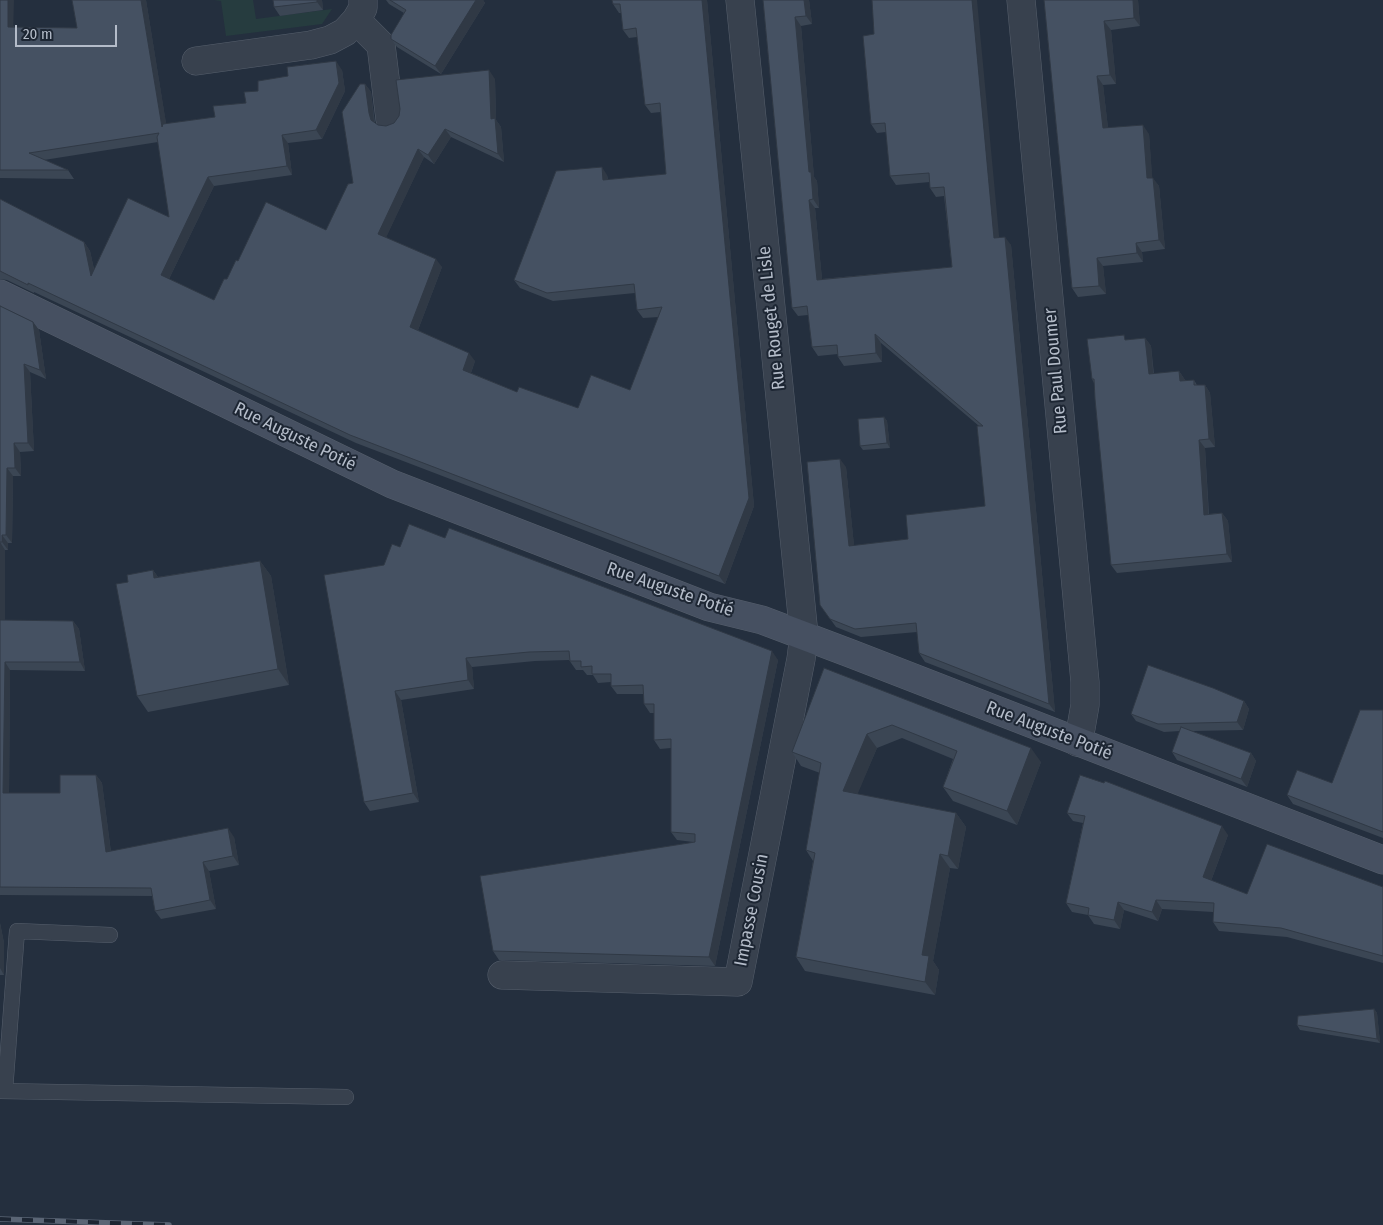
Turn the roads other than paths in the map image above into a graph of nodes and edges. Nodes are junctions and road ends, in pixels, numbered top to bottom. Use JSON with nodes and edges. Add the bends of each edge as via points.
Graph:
{"nodes":[{"id":1,"x":740,"y":0,"type":"edge"},
{"id":2,"x":1021,"y":0,"type":"edge"},
{"id":3,"x":360,"y":10,"type":"edge"},
{"id":4,"x":196,"y":61,"type":"dead end"},
{"id":5,"x":390,"y":119,"type":"dead end"},
{"id":6,"x":0,"y":294,"type":"edge"},
{"id":7,"x":804,"y":635,"type":"junction"},
{"id":8,"x":1077,"y":742,"type":"junction"},
{"id":9,"x":1383,"y":860,"type":"edge"},
{"id":10,"x":110,"y":935,"type":"dead end"},
{"id":11,"x":502,"y":975,"type":"dead end"},
{"id":12,"x":2,"y":1091,"type":"edge"},
{"id":13,"x":346,"y":1097,"type":"dead end"}],
"edges":[{"from":1,"to":7,"type":"street","name":"Rue Rouget de Lisle"},
{"from":2,"to":8,"type":"street","name":"Rue Paul Doumer","via":[[1085,682],[1085,705]]},
{"from":3,"to":4,"type":"street","via":[[345,32],[330,40]]},
{"from":3,"to":5,"type":"street","via":[[380,45]]},
{"from":6,"to":7,"type":"street","name":"Rue Auguste Potié","via":[[392,484],[709,607],[762,620]]},
{"from":7,"to":8,"type":"street","name":"Rue Auguste Potié"},
{"from":7,"to":11,"type":"street","name":"Impasse Cousin","via":[[738,982]]},
{"from":8,"to":9,"type":"street","name":"Rue Auguste Potié"},
{"from":10,"to":12,"type":"lane","via":[[17,931]]},
{"from":12,"to":13,"type":"lane"}]}
